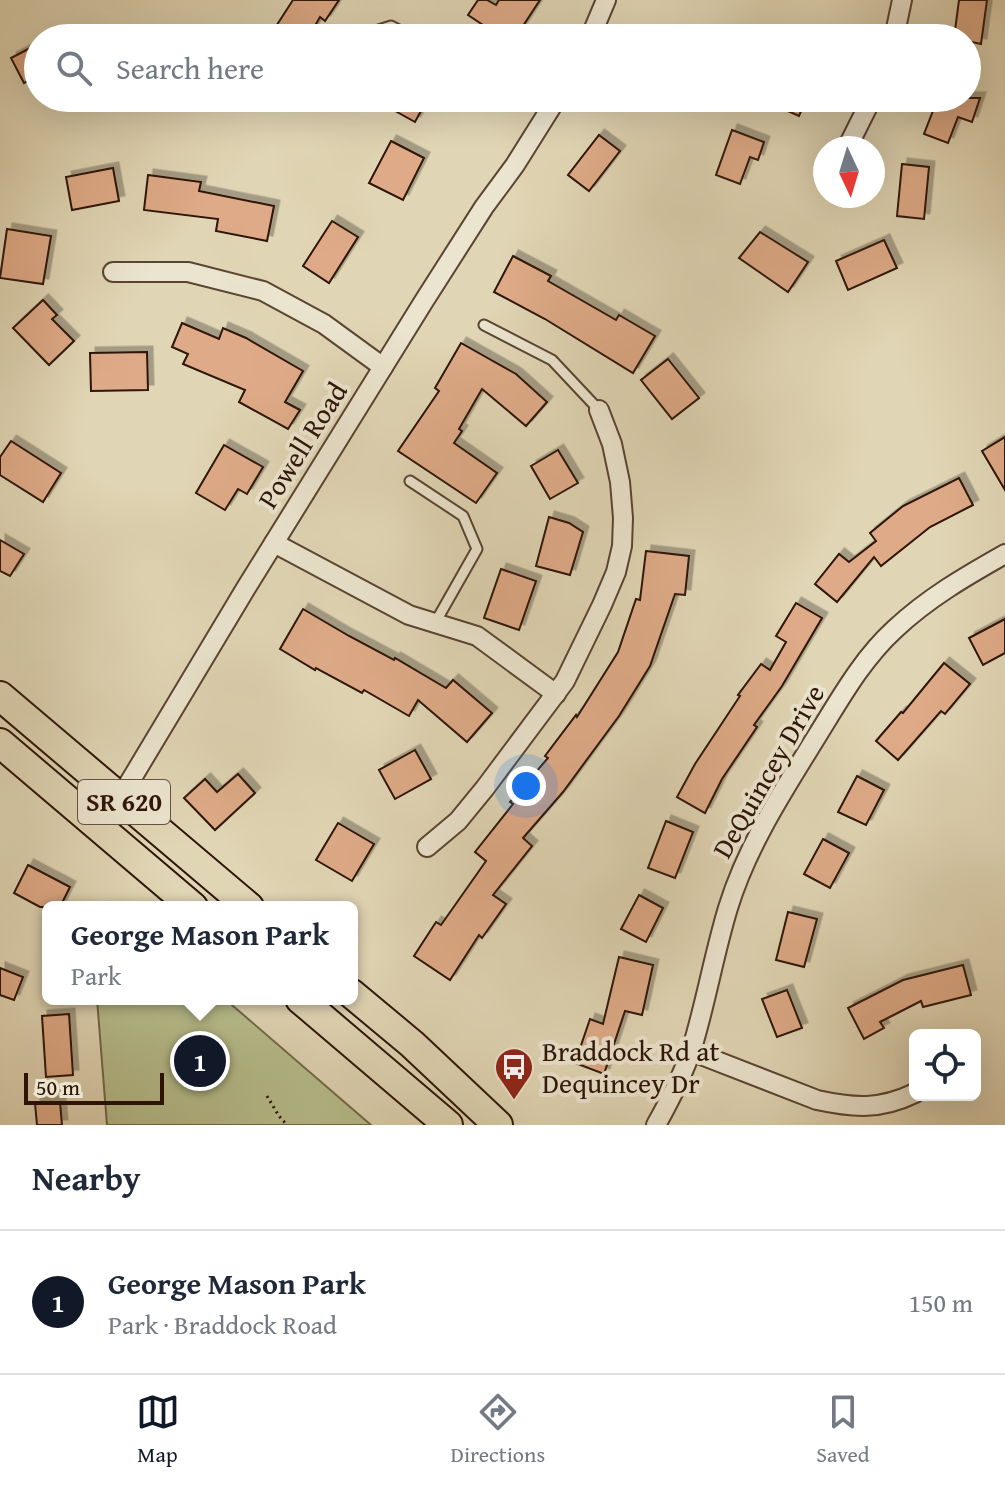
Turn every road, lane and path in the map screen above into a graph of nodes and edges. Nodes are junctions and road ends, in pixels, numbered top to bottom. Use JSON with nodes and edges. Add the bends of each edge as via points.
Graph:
{"nodes":[{"id":1,"x":606,"y":0,"type":"edge"},
{"id":2,"x":902,"y":0,"type":"edge"},
{"id":3,"x":596,"y":24,"type":"edge"},
{"id":4,"x":897,"y":24,"type":"edge"},
{"id":5,"x":549,"y":112,"type":"edge"},
{"id":6,"x":865,"y":112,"type":"edge"},
{"id":7,"x":853,"y":136,"type":"edge"},
{"id":8,"x":113,"y":272,"type":"dead end"},
{"id":9,"x":484,"y":325,"type":"dead end"},
{"id":10,"x":383,"y":367,"type":"junction"},
{"id":11,"x":599,"y":410,"type":"joint"},
{"id":12,"x":410,"y":481,"type":"dead end"},
{"id":13,"x":274,"y":543,"type":"junction"},
{"id":14,"x":1005,"y":554,"type":"edge"},
{"id":15,"x":435,"y":623,"type":"junction"},
{"id":16,"x":556,"y":694,"type":"junction"},
{"id":17,"x":0,"y":696,"type":"edge"},
{"id":18,"x":0,"y":743,"type":"edge"},
{"id":19,"x":120,"y":798,"type":"junction"},
{"id":20,"x":97,"y":823,"type":"junction"},
{"id":21,"x":427,"y":847,"type":"dead end"},
{"id":22,"x":186,"y":901,"type":"edge"},
{"id":23,"x":242,"y":901,"type":"edge"},
{"id":24,"x":358,"y":999,"type":"edge"},
{"id":25,"x":307,"y":1005,"type":"edge"},
{"id":26,"x":691,"y":1051,"type":"junction"},
{"id":27,"x":267,"y":1096,"type":"dead end"},
{"id":28,"x":909,"y":1096,"type":"edge"},
{"id":29,"x":287,"y":1125,"type":"edge"},
{"id":30,"x":448,"y":1125,"type":"edge"},
{"id":31,"x":498,"y":1125,"type":"edge"},
{"id":32,"x":656,"y":1125,"type":"edge"}],
"edges":[{"from":1,"to":3,"type":"street"},
{"from":2,"to":4,"type":"street"},
{"from":5,"to":10,"type":"street","name":"Powell Road"},
{"from":6,"to":7,"type":"street"},
{"from":8,"to":10,"type":"street","via":[[188,272],[263,291],[324,324]]},
{"from":9,"to":11,"type":"lane","via":[[552,360]]},
{"from":10,"to":13,"type":"street","name":"Powell Road"},
{"from":11,"to":16,"type":"street","via":[[620,482],[622,546],[602,605]]},
{"from":12,"to":15,"type":"lane","via":[[463,516],[477,549]]},
{"from":13,"to":15,"type":"street","via":[[409,615]]},
{"from":13,"to":19,"type":"street","name":"Powell Road"},
{"from":14,"to":26,"type":"street","name":"DeQuincey Drive","via":[[920,606],[847,687],[750,851],[728,909]]},
{"from":15,"to":16,"type":"street","via":[[477,636]]},
{"from":16,"to":21,"type":"street","via":[[458,821]]},
{"from":17,"to":19,"type":"main road","number":"SR 620"},
{"from":18,"to":20,"type":"main road","number":"SR 620"},
{"from":19,"to":20,"type":"street","name":"Powell Road"},
{"from":19,"to":23,"type":"main road","number":"SR 620"},
{"from":20,"to":22,"type":"main road","number":"SR 620"},
{"from":24,"to":31,"type":"main road"},
{"from":25,"to":30,"type":"main road"},
{"from":26,"to":28,"type":"street","via":[[817,1100],[868,1107]]},
{"from":26,"to":32,"type":"street","name":"DeQuincey Drive"},
{"from":27,"to":29,"type":"path"}]}
